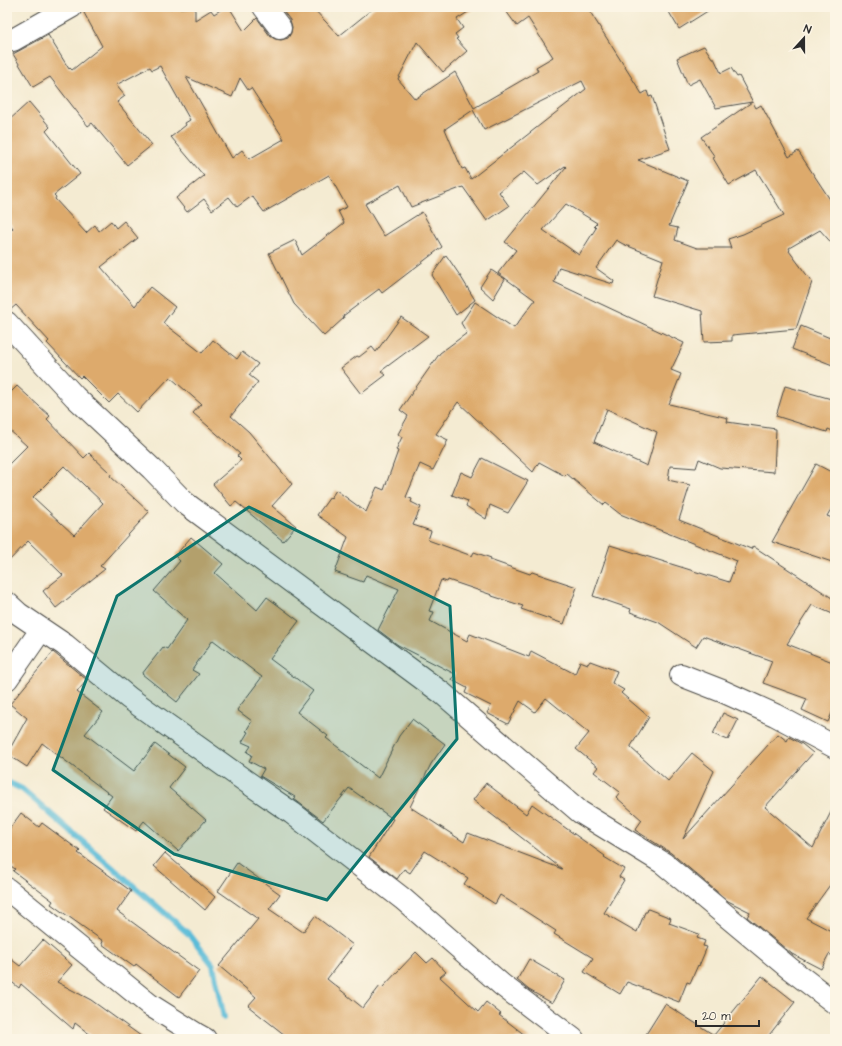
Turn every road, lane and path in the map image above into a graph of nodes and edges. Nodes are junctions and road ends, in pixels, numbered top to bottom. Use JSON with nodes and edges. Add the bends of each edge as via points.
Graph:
{"nodes":[{"id":1,"x":71,"y":7,"type":"edge"},
{"id":2,"x":264,"y":7,"type":"edge"},
{"id":3,"x":280,"y":28,"type":"dead end"},
{"id":4,"x":7,"y":41,"type":"edge"},
{"id":5,"x":7,"y":323,"type":"edge"},
{"id":6,"x":7,"y":603,"type":"edge"},
{"id":7,"x":41,"y":630,"type":"junction"},
{"id":8,"x":681,"y":675,"type":"dead end"},
{"id":9,"x":7,"y":680,"type":"edge"},
{"id":10,"x":835,"y":747,"type":"edge"},
{"id":11,"x":7,"y":889,"type":"edge"},
{"id":12,"x":835,"y":1003,"type":"edge"},
{"id":13,"x":206,"y":1039,"type":"edge"},
{"id":14,"x":573,"y":1039,"type":"edge"}],
"edges":[{"from":1,"to":4,"type":"street"},
{"from":2,"to":3,"type":"street"},
{"from":5,"to":12,"type":"street","via":[[75,397],[185,503],[442,693],[580,812],[663,863]]},
{"from":6,"to":7,"type":"street"},
{"from":7,"to":9,"type":"street"},
{"from":7,"to":14,"type":"street","via":[[65,645],[129,698],[292,812],[403,899],[502,985]]},
{"from":8,"to":10,"type":"street","via":[[775,715]]},
{"from":11,"to":13,"type":"street","via":[[150,1005]]}]}
